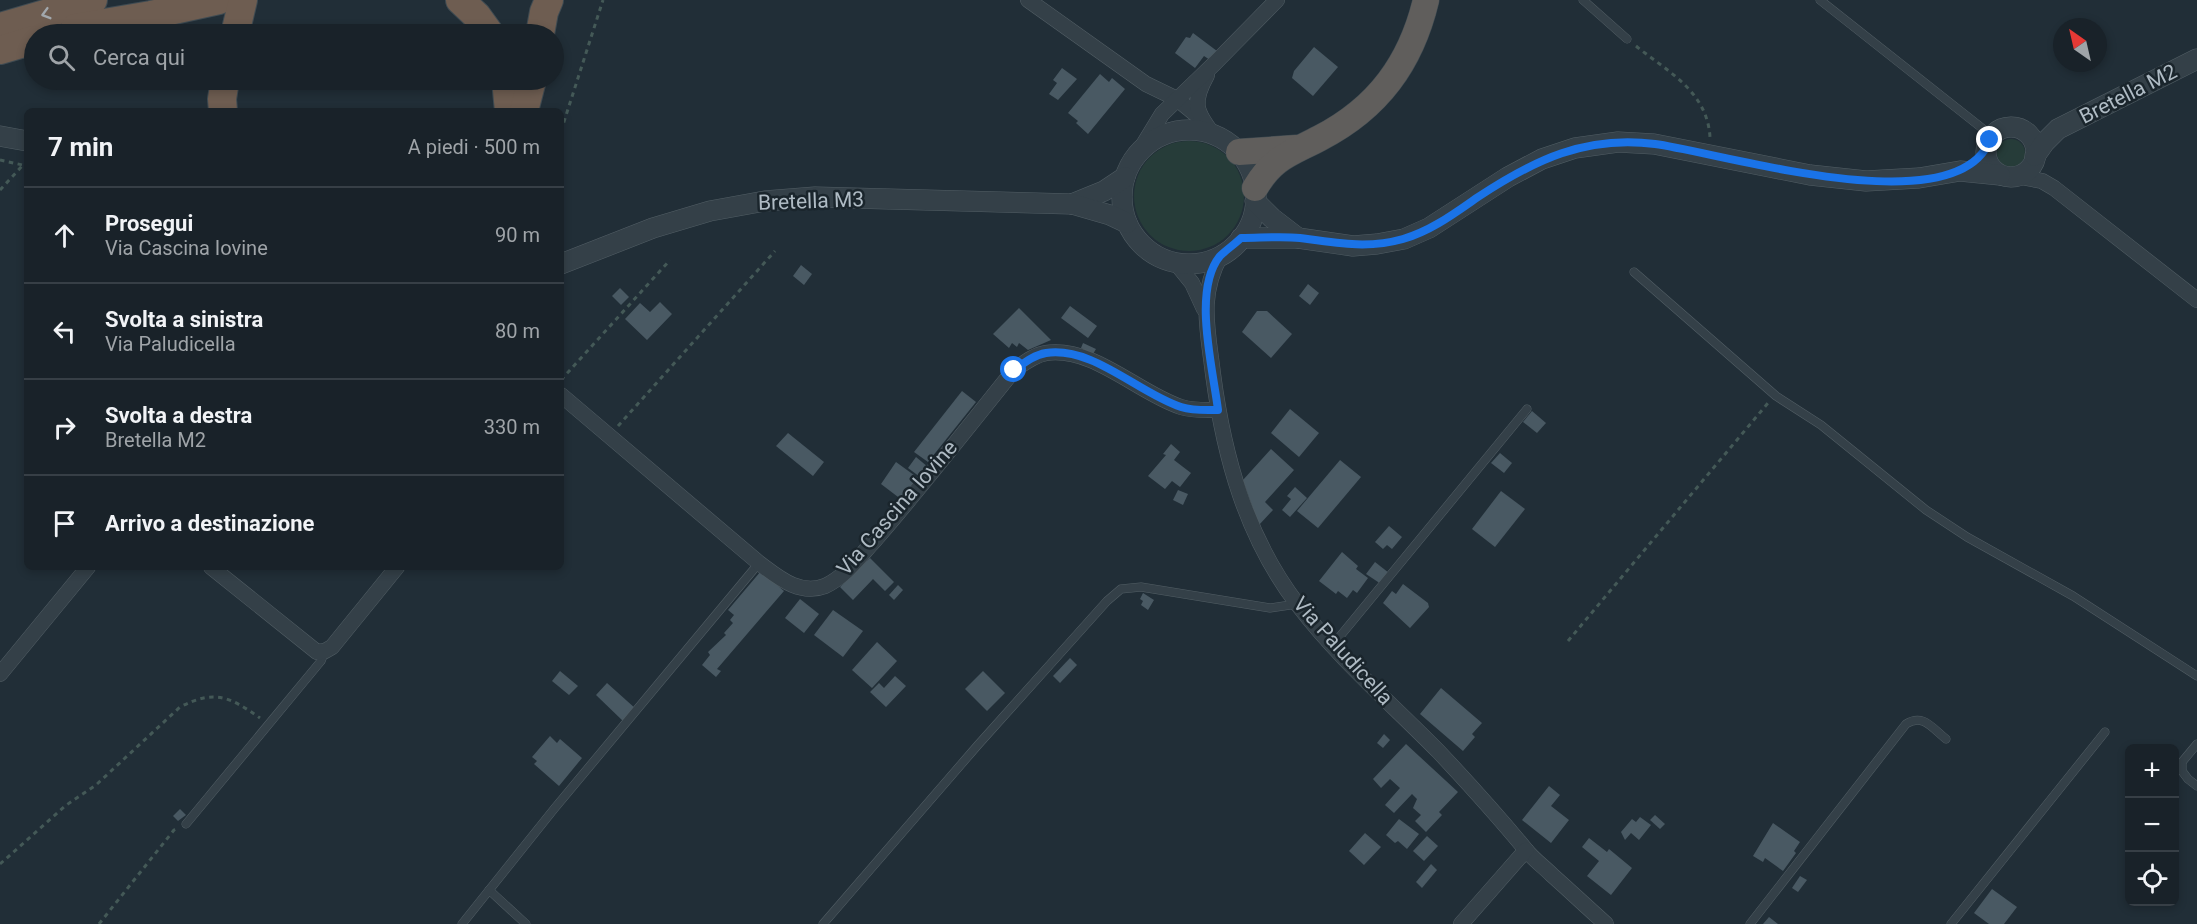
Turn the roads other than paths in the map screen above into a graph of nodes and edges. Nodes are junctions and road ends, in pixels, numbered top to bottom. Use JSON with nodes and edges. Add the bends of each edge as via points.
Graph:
{"nodes":[{"id":1,"x":93,"y":0,"type":"edge"},
{"id":2,"x":169,"y":0,"type":"edge"},
{"id":3,"x":219,"y":0,"type":"edge"},
{"id":4,"x":243,"y":0,"type":"edge"},
{"id":5,"x":460,"y":0,"type":"edge"},
{"id":6,"x":549,"y":0,"type":"edge"},
{"id":7,"x":1028,"y":0,"type":"edge"},
{"id":8,"x":1277,"y":0,"type":"edge"},
{"id":9,"x":1426,"y":0,"type":"edge"},
{"id":10,"x":1583,"y":0,"type":"edge"},
{"id":11,"x":1820,"y":0,"type":"edge"},
{"id":12,"x":88,"y":24,"type":"edge"},
{"id":13,"x":102,"y":24,"type":"edge"},
{"id":14,"x":237,"y":24,"type":"edge"},
{"id":15,"x":483,"y":24,"type":"edge"},
{"id":16,"x":542,"y":24,"type":"edge"},
{"id":17,"x":0,"y":27,"type":"edge"},
{"id":18,"x":1627,"y":39,"type":"road end"},
{"id":19,"x":24,"y":43,"type":"edge"},
{"id":20,"x":0,"y":50,"type":"edge"},
{"id":21,"x":2197,"y":59,"type":"edge"},
{"id":22,"x":1215,"y":63,"type":"junction"},
{"id":23,"x":1146,"y":84,"type":"junction"},
{"id":24,"x":223,"y":90,"type":"edge"},
{"id":25,"x":507,"y":90,"type":"edge"},
{"id":26,"x":529,"y":90,"type":"edge"},
{"id":27,"x":1177,"y":99,"type":"junction"},
{"id":28,"x":223,"y":108,"type":"edge"},
{"id":29,"x":509,"y":108,"type":"edge"},
{"id":30,"x":525,"y":108,"type":"edge"},
{"id":31,"x":1199,"y":117,"type":"junction"},
{"id":32,"x":2058,"y":129,"type":"junction"},
{"id":33,"x":1151,"y":130,"type":"junction"},
{"id":34,"x":2024,"y":131,"type":"junction"},
{"id":35,"x":1213,"y":134,"type":"junction"},
{"id":36,"x":0,"y":136,"type":"edge"},
{"id":37,"x":24,"y":140,"type":"edge"},
{"id":38,"x":1989,"y":142,"type":"junction"},
{"id":39,"x":1299,"y":148,"type":"junction"},
{"id":40,"x":1140,"y":150,"type":"junction"},
{"id":41,"x":1239,"y":152,"type":"junction"},
{"id":42,"x":2035,"y":156,"type":"junction"},
{"id":43,"x":1960,"y":171,"type":"junction"},
{"id":44,"x":2008,"y":175,"type":"junction"},
{"id":45,"x":1125,"y":177,"type":"junction"},
{"id":46,"x":1255,"y":194,"type":"junction"},
{"id":47,"x":1072,"y":204,"type":"junction"},
{"id":48,"x":1127,"y":223,"type":"junction"},
{"id":49,"x":1241,"y":238,"type":"junction"},
{"id":50,"x":1298,"y":238,"type":"junction"},
{"id":51,"x":1221,"y":255,"type":"junction"},
{"id":52,"x":1175,"y":262,"type":"junction"},
{"id":53,"x":564,"y":263,"type":"edge"},
{"id":54,"x":1634,"y":272,"type":"dead end"},
{"id":55,"x":2197,"y":300,"type":"edge"},
{"id":56,"x":1204,"y":309,"type":"junction"},
{"id":57,"x":564,"y":399,"type":"edge"},
{"id":58,"x":1527,"y":409,"type":"dead end"},
{"id":59,"x":1218,"y":410,"type":"junction"},
{"id":60,"x":759,"y":563,"type":"junction"},
{"id":61,"x":86,"y":570,"type":"edge"},
{"id":62,"x":215,"y":570,"type":"edge"},
{"id":63,"x":395,"y":570,"type":"edge"},
{"id":64,"x":1297,"y":604,"type":"junction"},
{"id":65,"x":1332,"y":646,"type":"junction"},
{"id":66,"x":325,"y":651,"type":"junction"},
{"id":67,"x":0,"y":674,"type":"edge"},
{"id":68,"x":2197,"y":676,"type":"edge"},
{"id":69,"x":2104,"y":732,"type":"dead end"},
{"id":70,"x":1946,"y":739,"type":"dead end"},
{"id":71,"x":2197,"y":744,"type":"edge"},
{"id":72,"x":2197,"y":786,"type":"edge"},
{"id":73,"x":186,"y":824,"type":"road end"},
{"id":74,"x":1526,"y":850,"type":"junction"},
{"id":75,"x":489,"y":890,"type":"junction"},
{"id":76,"x":462,"y":924,"type":"edge"},
{"id":77,"x":526,"y":924,"type":"edge"},
{"id":78,"x":823,"y":924,"type":"edge"},
{"id":79,"x":1461,"y":924,"type":"edge"},
{"id":80,"x":1606,"y":924,"type":"edge"},
{"id":81,"x":1750,"y":924,"type":"edge"},
{"id":82,"x":1951,"y":924,"type":"edge"}],
"edges":[{"from":1,"to":17,"type":"highway","one_way":true},
{"from":2,"to":12,"type":"highway"},
{"from":3,"to":13,"type":"highway"},
{"from":4,"to":14,"type":"highway"},
{"from":5,"to":15,"type":"highway"},
{"from":6,"to":16,"type":"highway"},
{"from":7,"to":23,"type":"street"},
{"from":8,"to":22,"type":"street"},
{"from":9,"to":39,"type":"highway","via":[[1412,46],[1382,91],[1340,127]]},
{"from":10,"to":18,"type":"lane"},
{"from":11,"to":38,"type":"lane"},
{"from":19,"to":20,"type":"highway"},
{"from":21,"to":32,"type":"street","name":"Bretella M2"},
{"from":22,"to":27,"type":"street"},
{"from":22,"to":31,"type":"street","via":[[1198,95]]},
{"from":23,"to":27,"type":"street"},
{"from":23,"to":33,"type":"street","via":[[1156,100]]},
{"from":24,"to":28,"type":"highway"},
{"from":25,"to":29,"type":"highway"},
{"from":26,"to":30,"type":"highway"},
{"from":27,"to":31,"type":"street"},
{"from":27,"to":33,"type":"street"},
{"from":31,"to":35,"type":"street"},
{"from":32,"to":34,"type":"street","name":"Bretella M2"},
{"from":32,"to":42,"type":"street","name":"Bretella M2"},
{"from":33,"to":40,"type":"street"},
{"from":34,"to":38,"type":"street","name":"Bretella M2","via":[[2002,129]]},
{"from":34,"to":42,"type":"street","via":[[2033,142]]},
{"from":35,"to":40,"type":"street","via":[[1182,130],[1152,140]]},
{"from":35,"to":41,"type":"street"},
{"from":36,"to":37,"type":"street"},
{"from":38,"to":43,"type":"street","via":[[1979,157]]},
{"from":38,"to":44,"type":"street","via":[[1989,163]]},
{"from":39,"to":41,"type":"highway"},
{"from":39,"to":46,"type":"highway","via":[[1264,172]]},
{"from":40,"to":45,"type":"street"},
{"from":41,"to":46,"type":"street","via":[[1252,175]]},
{"from":42,"to":44,"type":"street","name":"Bretella M2","via":[[2029,169]]},
{"from":43,"to":44,"type":"street"},
{"from":43,"to":50,"type":"street","via":[[1908,180],[1866,181],[1810,175],[1654,144],[1597,144],[1527,166],[1444,220],[1404,239],[1353,246]]},
{"from":44,"to":55,"type":"street","via":[[2042,181]]},
{"from":45,"to":47,"type":"street","name":"Bretella M3"},
{"from":45,"to":48,"type":"street","via":[[1122,193]]},
{"from":46,"to":49,"type":"street","via":[[1251,221]]},
{"from":46,"to":50,"type":"street","via":[[1272,218]]},
{"from":47,"to":48,"type":"street","name":"Bretella M3"},
{"from":47,"to":53,"type":"street","name":"Bretella M3","via":[[815,197],[765,201],[710,211],[653,228]]},
{"from":48,"to":52,"type":"street","via":[[1146,248]]},
{"from":49,"to":50,"type":"street"},
{"from":49,"to":51,"type":"street"},
{"from":51,"to":52,"type":"street","via":[[1196,263]]},
{"from":51,"to":56,"type":"street","name":"Via Paludicella","via":[[1208,285]]},
{"from":52,"to":56,"type":"street","name":"Via Paludicella","via":[[1192,283]]},
{"from":54,"to":68,"type":"lane","via":[[1776,396],[1821,425],[1934,516],[2073,596]]},
{"from":56,"to":59,"type":"street","name":"Via Paludicella"},
{"from":57,"to":60,"type":"street","name":"Via Cascina Iovine"},
{"from":58,"to":65,"type":"lane"},
{"from":59,"to":60,"type":"street","name":"Via Cascina Iovine","via":[[1182,407],[1078,355],[1053,353],[1030,358],[1014,370],[894,518],[838,578],[824,586],[804,589],[787,583]]},
{"from":59,"to":64,"type":"street","name":"Via Paludicella","via":[[1243,506],[1266,554]]},
{"from":60,"to":75,"type":"lane"},
{"from":61,"to":67,"type":"street"},
{"from":62,"to":66,"type":"street","via":[[312,649]]},
{"from":63,"to":66,"type":"street"},
{"from":64,"to":65,"type":"street","name":"Via Paludicella"},
{"from":64,"to":78,"type":"lane","via":[[1270,608],[1159,589],[1121,589],[977,746]]},
{"from":65,"to":74,"type":"street","name":"Via Paludicella","via":[[1485,800]]},
{"from":66,"to":73,"type":"lane","via":[[321,661]]},
{"from":69,"to":82,"type":"lane"},
{"from":70,"to":81,"type":"lane","via":[[1922,719],[1905,724]]},
{"from":71,"to":72,"type":"lane","via":[[2182,762],[2182,771]]},
{"from":74,"to":79,"type":"street"},
{"from":74,"to":80,"type":"street","name":"Via Paludicella"},
{"from":75,"to":76,"type":"lane"},
{"from":75,"to":77,"type":"lane"}]}
